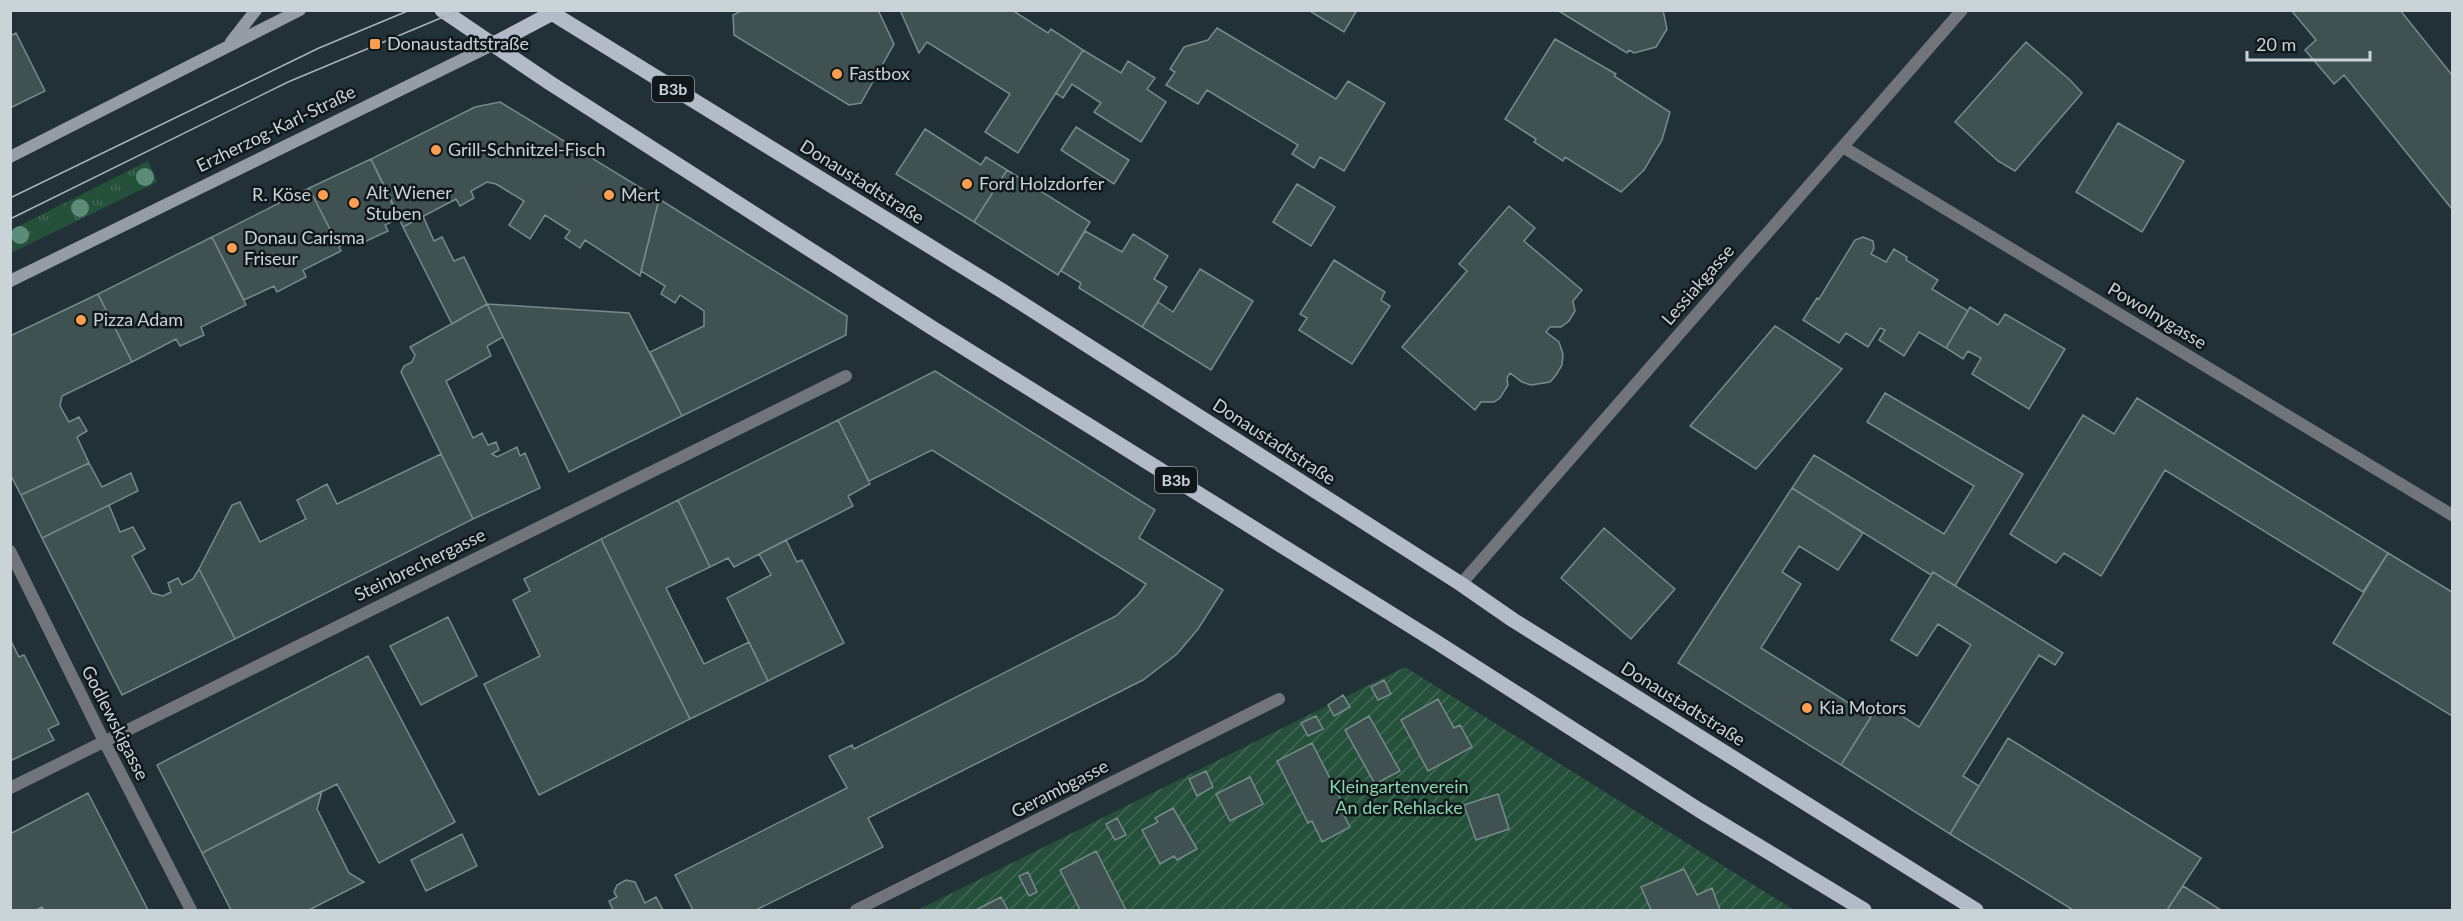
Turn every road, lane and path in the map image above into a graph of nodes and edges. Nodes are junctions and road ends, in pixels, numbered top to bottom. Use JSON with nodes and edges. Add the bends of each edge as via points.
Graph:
{"nodes":[{"id":1,"x":256,"y":10,"type":"edge"},
{"id":2,"x":300,"y":10,"type":"edge"},
{"id":3,"x":442,"y":10,"type":"edge"},
{"id":4,"x":1962,"y":10,"type":"edge"},
{"id":5,"x":552,"y":12,"type":"edge"},
{"id":6,"x":492,"y":45,"type":"junction"},
{"id":7,"x":227,"y":48,"type":"junction"},
{"id":8,"x":1843,"y":147,"type":"junction"},
{"id":9,"x":10,"y":158,"type":"edge"},
{"id":10,"x":10,"y":280,"type":"edge"},
{"id":11,"x":846,"y":376,"type":"dead end"},
{"id":12,"x":2452,"y":515,"type":"edge"},
{"id":13,"x":10,"y":550,"type":"edge"},
{"id":14,"x":1461,"y":584,"type":"junction"},
{"id":15,"x":1279,"y":699,"type":"dead end"},
{"id":16,"x":104,"y":741,"type":"junction"},
{"id":17,"x":10,"y":788,"type":"edge"},
{"id":18,"x":191,"y":910,"type":"edge"},
{"id":19,"x":856,"y":910,"type":"edge"},
{"id":20,"x":1864,"y":910,"type":"edge"},
{"id":21,"x":1976,"y":910,"type":"edge"}],
"edges":[{"from":1,"to":7,"type":"main road"},
{"from":2,"to":7,"type":"main road"},
{"from":3,"to":6,"type":"main road"},
{"from":4,"to":8,"type":"street","name":"Lessiakgasse"},
{"from":5,"to":6,"type":"main road","name":"Erzherzog-Karl-Straße"},
{"from":5,"to":14,"type":"main road","name":"Donaustadtstraße","number":"B3b","via":[[1004,292]]},
{"from":6,"to":10,"type":"main road","name":"Erzherzog-Karl-Straße"},
{"from":6,"to":20,"type":"main road","number":"B3b","via":[[934,329]]},
{"from":7,"to":9,"type":"main road"},
{"from":8,"to":12,"type":"street","name":"Powolnygasse"},
{"from":8,"to":14,"type":"street","name":"Lessiakgasse"},
{"from":11,"to":16,"type":"street","name":"Steinbrechergasse"},
{"from":13,"to":16,"type":"street","name":"Godlewskigasse"},
{"from":14,"to":21,"type":"main road","name":"Donaustadtstraße","number":"B3b"},
{"from":15,"to":19,"type":"street","name":"Gerambgasse"},
{"from":16,"to":17,"type":"street","name":"Steinbrechergasse"},
{"from":16,"to":18,"type":"street","name":"Godlewskigasse"}]}
